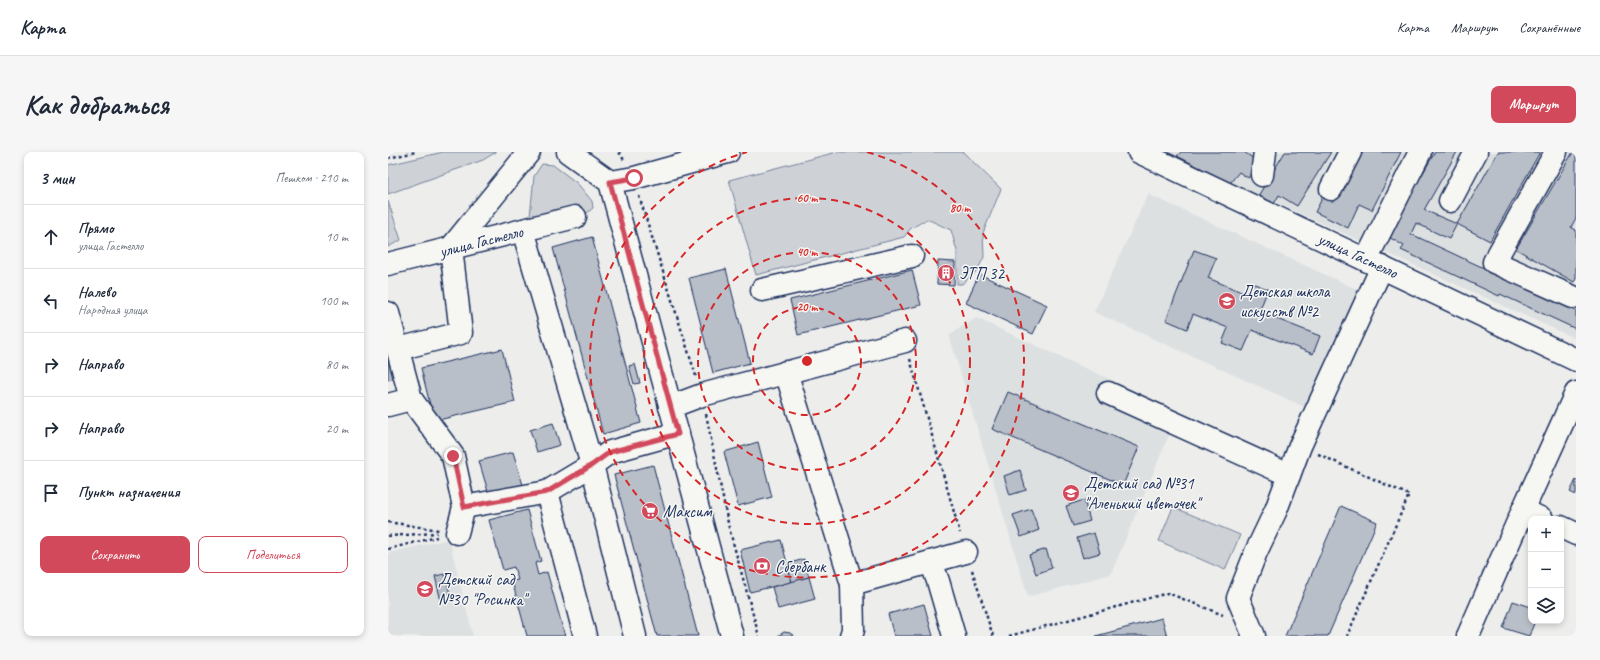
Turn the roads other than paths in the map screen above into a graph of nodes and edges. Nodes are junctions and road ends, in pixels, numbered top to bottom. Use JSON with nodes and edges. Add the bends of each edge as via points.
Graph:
{"nodes":[{"id":1,"x":529,"y":152,"type":"edge"},
{"id":2,"x":568,"y":152,"type":"edge"},
{"id":3,"x":728,"y":152,"type":"edge"},
{"id":4,"x":1139,"y":152,"type":"edge"},
{"id":5,"x":1265,"y":152,"type":"edge"},
{"id":6,"x":1350,"y":152,"type":"edge"},
{"id":7,"x":1420,"y":152,"type":"edge"},
{"id":8,"x":1476,"y":152,"type":"edge"},
{"id":9,"x":1556,"y":152,"type":"edge"},
{"id":10,"x":1262,"y":175,"type":"dead end"},
{"id":11,"x":610,"y":182,"type":"junction"},
{"id":12,"x":1331,"y":189,"type":"dead end"},
{"id":13,"x":1450,"y":201,"type":"dead end"},
{"id":14,"x":575,"y":217,"type":"dead end"},
{"id":15,"x":523,"y":230,"type":"junction"},
{"id":16,"x":451,"y":248,"type":"junction"},
{"id":17,"x":912,"y":256,"type":"dead end"},
{"id":18,"x":1374,"y":263,"type":"junction"},
{"id":19,"x":388,"y":264,"type":"edge"},
{"id":20,"x":762,"y":290,"type":"dead end"},
{"id":21,"x":1573,"y":297,"type":"dead end"},
{"id":22,"x":388,"y":313,"type":"edge"},
{"id":23,"x":905,"y":340,"type":"road end"},
{"id":24,"x":398,"y":349,"type":"junction"},
{"id":25,"x":1576,"y":360,"type":"edge"},
{"id":26,"x":786,"y":372,"type":"junction"},
{"id":27,"x":1108,"y":393,"type":"dead end"},
{"id":28,"x":1576,"y":393,"type":"edge"},
{"id":29,"x":411,"y":399,"type":"junction"},
{"id":30,"x":388,"y":405,"type":"edge"},
{"id":31,"x":670,"y":407,"type":"junction"},
{"id":32,"x":678,"y":434,"type":"junction"},
{"id":33,"x":592,"y":465,"type":"junction"},
{"id":34,"x":1289,"y":475,"type":"junction"},
{"id":35,"x":547,"y":492,"type":"junction"},
{"id":36,"x":464,"y":507,"type":"junction"},
{"id":37,"x":1523,"y":510,"type":"junction"},
{"id":38,"x":1536,"y":516,"type":"edge"},
{"id":39,"x":1564,"y":528,"type":"edge"},
{"id":40,"x":457,"y":532,"type":"road end"},
{"id":41,"x":1576,"y":534,"type":"edge"},
{"id":42,"x":966,"y":552,"type":"road end"},
{"id":43,"x":930,"y":562,"type":"junction"},
{"id":44,"x":852,"y":584,"type":"junction"},
{"id":45,"x":1251,"y":630,"type":"edge"},
{"id":46,"x":585,"y":636,"type":"edge"},
{"id":47,"x":635,"y":636,"type":"edge"},
{"id":48,"x":732,"y":636,"type":"edge"},
{"id":49,"x":851,"y":636,"type":"edge"},
{"id":50,"x":954,"y":636,"type":"edge"},
{"id":51,"x":1468,"y":636,"type":"edge"}],
"edges":[{"from":1,"to":16,"type":"street"},
{"from":2,"to":11,"type":"street"},
{"from":3,"to":11,"type":"street","via":[[634,178]]},
{"from":4,"to":18,"type":"street","name":"улица Гастелло"},
{"from":5,"to":10,"type":"street"},
{"from":6,"to":12,"type":"street"},
{"from":7,"to":18,"type":"street"},
{"from":8,"to":13,"type":"street"},
{"from":9,"to":21,"type":"street","via":[[1494,262]]},
{"from":11,"to":31,"type":"street"},
{"from":14,"to":15,"type":"street","name":"улица Гастелло"},
{"from":15,"to":16,"type":"street","name":"улица Гастелло"},
{"from":15,"to":33,"type":"street"},
{"from":16,"to":19,"type":"street","name":"улица Гастелло"},
{"from":16,"to":24,"type":"street","via":[[461,333]]},
{"from":17,"to":20,"type":"street"},
{"from":18,"to":25,"type":"street","name":"улица Гастелло"},
{"from":18,"to":34,"type":"street"},
{"from":22,"to":24,"type":"street"},
{"from":23,"to":26,"type":"street"},
{"from":24,"to":29,"type":"street"},
{"from":26,"to":31,"type":"street","via":[[702,395]]},
{"from":26,"to":44,"type":"street"},
{"from":27,"to":34,"type":"street"},
{"from":28,"to":37,"type":"street"},
{"from":29,"to":30,"type":"street"},
{"from":29,"to":36,"type":"street","via":[[453,456]]},
{"from":31,"to":32,"type":"street"},
{"from":32,"to":33,"type":"street","via":[[610,452]]},
{"from":32,"to":48,"type":"street"},
{"from":33,"to":35,"type":"street"},
{"from":33,"to":47,"type":"street"},
{"from":34,"to":45,"type":"street","via":[[1238,598]]},
{"from":35,"to":36,"type":"street"},
{"from":35,"to":46,"type":"street"},
{"from":36,"to":40,"type":"street"},
{"from":37,"to":38,"type":"street"},
{"from":37,"to":51,"type":"street"},
{"from":39,"to":41,"type":"street"},
{"from":42,"to":43,"type":"street"},
{"from":43,"to":44,"type":"street"},
{"from":43,"to":50,"type":"street"},
{"from":44,"to":49,"type":"street"}]}
